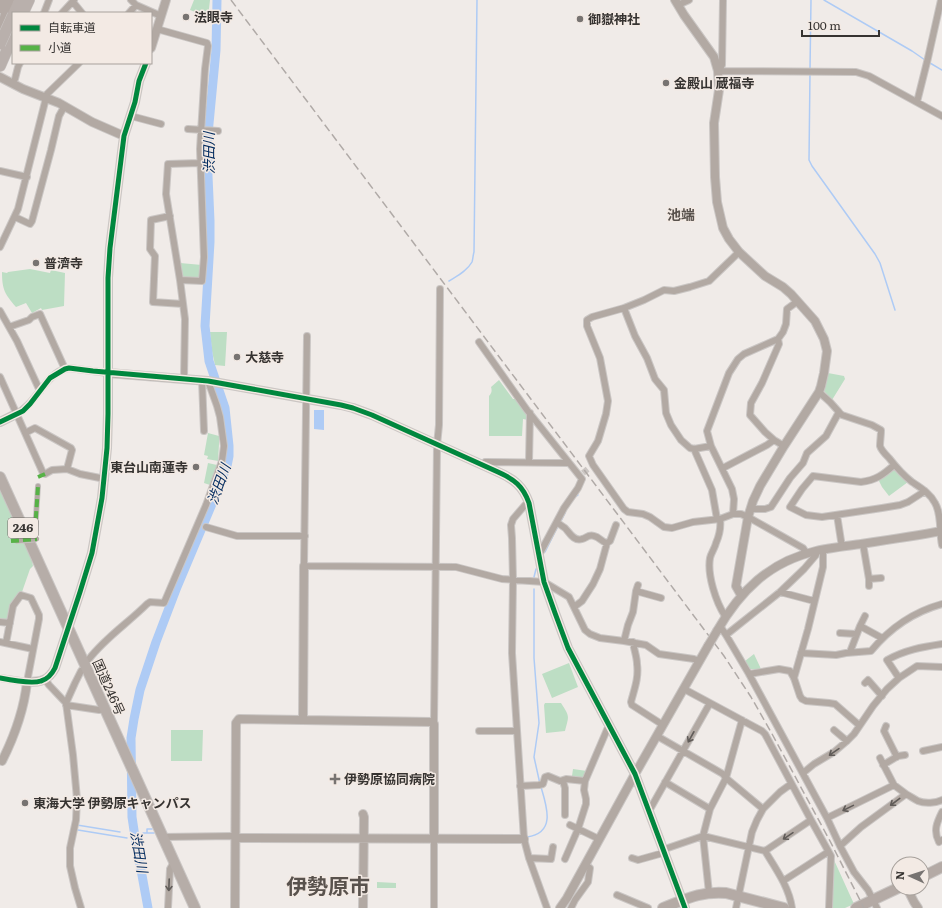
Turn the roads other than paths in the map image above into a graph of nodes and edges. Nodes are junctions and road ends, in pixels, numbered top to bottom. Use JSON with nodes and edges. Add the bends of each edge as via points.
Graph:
{"nodes":[{"id":1,"x":2,"y":0,"type":"edge"},
{"id":2,"x":10,"y":0,"type":"edge"},
{"id":3,"x":20,"y":0,"type":"edge"},
{"id":4,"x":29,"y":0,"type":"edge"},
{"id":5,"x":49,"y":0,"type":"edge"},
{"id":6,"x":131,"y":0,"type":"edge"},
{"id":7,"x":166,"y":0,"type":"edge"},
{"id":8,"x":689,"y":0,"type":"edge"},
{"id":9,"x":723,"y":0,"type":"edge"},
{"id":10,"x":941,"y":0,"type":"edge"},
{"id":11,"x":74,"y":1,"type":"edge"},
{"id":12,"x":676,"y":2,"type":"edge"},
{"id":13,"x":136,"y":5,"type":"junction"},
{"id":14,"x":23,"y":12,"type":"edge"},
{"id":15,"x":44,"y":12,"type":"edge"},
{"id":16,"x":63,"y":12,"type":"edge"},
{"id":17,"x":81,"y":12,"type":"edge"},
{"id":18,"x":130,"y":12,"type":"edge"},
{"id":19,"x":152,"y":12,"type":"edge"},
{"id":20,"x":152,"y":12,"type":"edge"},
{"id":21,"x":9,"y":14,"type":"edge"},
{"id":22,"x":161,"y":16,"type":"junction"},
{"id":23,"x":157,"y":29,"type":"junction"},
{"id":24,"x":0,"y":38,"type":"edge"},
{"id":25,"x":12,"y":38,"type":"edge"},
{"id":26,"x":0,"y":44,"type":"edge"},
{"id":27,"x":152,"y":45,"type":"edge"},
{"id":28,"x":20,"y":64,"type":"edge"},
{"id":29,"x":78,"y":64,"type":"edge"},
{"id":30,"x":146,"y":64,"type":"edge"},
{"id":31,"x":0,"y":66,"type":"edge"},
{"id":32,"x":718,"y":70,"type":"junction"},
{"id":33,"x":0,"y":77,"type":"edge"},
{"id":34,"x":15,"y":79,"type":"dead end"},
{"id":35,"x":45,"y":98,"type":"junction"},
{"id":36,"x":917,"y":102,"type":"junction"},
{"id":37,"x":64,"y":107,"type":"junction"},
{"id":38,"x":131,"y":116,"type":"junction"},
{"id":39,"x":942,"y":116,"type":"edge"},
{"id":40,"x":162,"y":124,"type":"dead end"},
{"id":41,"x":188,"y":129,"type":"dead end"},
{"id":42,"x":202,"y":130,"type":"junction"},
{"id":43,"x":218,"y":131,"type":"dead end"},
{"id":44,"x":124,"y":136,"type":"junction"},
{"id":45,"x":200,"y":163,"type":"junction"},
{"id":46,"x":0,"y":171,"type":"edge"},
{"id":47,"x":27,"y":177,"type":"junction"},
{"id":48,"x":170,"y":216,"type":"junction"},
{"id":49,"x":15,"y":217,"type":"junction"},
{"id":50,"x":0,"y":247,"type":"edge"},
{"id":51,"x":739,"y":252,"type":"junction"},
{"id":52,"x":180,"y":280,"type":"junction"},
{"id":53,"x":440,"y":289,"type":"dead end"},
{"id":54,"x":798,"y":301,"type":"junction"},
{"id":55,"x":183,"y":304,"type":"junction"},
{"id":56,"x":624,"y":308,"type":"junction"},
{"id":57,"x":0,"y":311,"type":"edge"},
{"id":58,"x":9,"y":327,"type":"junction"},
{"id":59,"x":307,"y":336,"type":"dead end"},
{"id":60,"x":778,"y":339,"type":"junction"},
{"id":61,"x":479,"y":342,"type":"dead end"},
{"id":62,"x":65,"y":369,"type":"junction"},
{"id":63,"x":108,"y":372,"type":"junction"},
{"id":64,"x":0,"y":377,"type":"edge"},
{"id":65,"x":184,"y":378,"type":"junction"},
{"id":66,"x":207,"y":380,"type":"junction"},
{"id":67,"x":40,"y":391,"type":"junction"},
{"id":68,"x":819,"y":392,"type":"junction"},
{"id":69,"x":306,"y":398,"type":"junction"},
{"id":70,"x":839,"y":412,"type":"junction"},
{"id":71,"x":530,"y":413,"type":"junction"},
{"id":72,"x":16,"y":414,"type":"junction"},
{"id":73,"x":0,"y":422,"type":"edge"},
{"id":74,"x":204,"y":431,"type":"dead end"},
{"id":75,"x":25,"y":433,"type":"junction"},
{"id":76,"x":774,"y":440,"type":"junction"},
{"id":77,"x":437,"y":445,"type":"junction"},
{"id":78,"x":711,"y":446,"type":"junction"},
{"id":79,"x":784,"y":446,"type":"junction"},
{"id":80,"x":694,"y":449,"type":"junction"},
{"id":81,"x":529,"y":462,"type":"junction"},
{"id":82,"x":569,"y":463,"type":"junction"},
{"id":83,"x":482,"y":465,"type":"junction"},
{"id":84,"x":894,"y":465,"type":"junction"},
{"id":85,"x":723,"y":468,"type":"junction"},
{"id":86,"x":67,"y":469,"type":"junction"},
{"id":87,"x":45,"y":474,"type":"junction"},
{"id":88,"x":0,"y":477,"type":"edge"},
{"id":89,"x":38,"y":477,"type":"dead end"},
{"id":90,"x":105,"y":479,"type":"junction"},
{"id":91,"x":38,"y":486,"type":"dead end"},
{"id":92,"x":925,"y":491,"type":"junction"},
{"id":93,"x":529,"y":503,"type":"junction"},
{"id":94,"x":749,"y":513,"type":"junction"},
{"id":95,"x":733,"y":514,"type":"junction"},
{"id":96,"x":837,"y":515,"type":"junction"},
{"id":97,"x":718,"y":519,"type":"junction"},
{"id":98,"x":557,"y":522,"type":"junction"},
{"id":99,"x":616,"y":525,"type":"dead end"},
{"id":100,"x":206,"y":527,"type":"dead end"},
{"id":101,"x":35,"y":531,"type":"dead end"},
{"id":102,"x":941,"y":531,"type":"edge"},
{"id":103,"x":304,"y":536,"type":"junction"},
{"id":104,"x":37,"y":539,"type":"dead end"},
{"id":105,"x":14,"y":541,"type":"dead end"},
{"id":106,"x":607,"y":543,"type":"junction"},
{"id":107,"x":863,"y":544,"type":"junction"},
{"id":108,"x":942,"y":545,"type":"edge"},
{"id":109,"x":842,"y":547,"type":"junction"},
{"id":110,"x":820,"y":550,"type":"junction"},
{"id":111,"x":808,"y":554,"type":"junction"},
{"id":112,"x":539,"y":555,"type":"junction"},
{"id":113,"x":304,"y":566,"type":"junction"},
{"id":114,"x":436,"y":567,"type":"junction"},
{"id":115,"x":881,"y":578,"type":"dead end"},
{"id":116,"x":869,"y":579,"type":"junction"},
{"id":117,"x":513,"y":580,"type":"junction"},
{"id":118,"x":544,"y":582,"type":"junction"},
{"id":119,"x":869,"y":586,"type":"dead end"},
{"id":120,"x":780,"y":592,"type":"junction"},
{"id":121,"x":741,"y":595,"type":"junction"},
{"id":122,"x":661,"y":598,"type":"dead end"},
{"id":123,"x":814,"y":601,"type":"junction"},
{"id":124,"x":942,"y":604,"type":"edge"},
{"id":125,"x":574,"y":607,"type":"junction"},
{"id":126,"x":726,"y":616,"type":"junction"},
{"id":127,"x":865,"y":616,"type":"dead end"},
{"id":128,"x":0,"y":622,"type":"edge"},
{"id":129,"x":10,"y":623,"type":"junction"},
{"id":130,"x":860,"y":626,"type":"junction"},
{"id":131,"x":68,"y":628,"type":"junction"},
{"id":132,"x":718,"y":629,"type":"junction"},
{"id":133,"x":840,"y":633,"type":"dead end"},
{"id":134,"x":856,"y":634,"type":"junction"},
{"id":135,"x":726,"y":635,"type":"junction"},
{"id":136,"x":882,"y":638,"type":"junction"},
{"id":137,"x":624,"y":641,"type":"junction"},
{"id":138,"x":3,"y":642,"type":"edge"},
{"id":139,"x":633,"y":642,"type":"junction"},
{"id":140,"x":942,"y":644,"type":"edge"},
{"id":141,"x":33,"y":649,"type":"junction"},
{"id":142,"x":850,"y":652,"type":"junction"},
{"id":143,"x":801,"y":653,"type":"junction"},
{"id":144,"x":89,"y":660,"type":"dead end"},
{"id":145,"x":700,"y":661,"type":"junction"},
{"id":146,"x":942,"y":667,"type":"edge"},
{"id":147,"x":81,"y":672,"type":"dead end"},
{"id":148,"x":749,"y":674,"type":"junction"},
{"id":149,"x":0,"y":678,"type":"edge"},
{"id":150,"x":794,"y":678,"type":"junction"},
{"id":151,"x":899,"y":678,"type":"junction"},
{"id":152,"x":45,"y":680,"type":"junction"},
{"id":153,"x":868,"y":680,"type":"dead end"},
{"id":154,"x":27,"y":682,"type":"junction"},
{"id":155,"x":684,"y":689,"type":"junction"},
{"id":156,"x":882,"y":696,"type":"junction"},
{"id":157,"x":710,"y":703,"type":"junction"},
{"id":158,"x":66,"y":704,"type":"junction"},
{"id":159,"x":105,"y":709,"type":"junction"},
{"id":160,"x":303,"y":720,"type":"junction"},
{"id":161,"x":742,"y":720,"type":"junction"},
{"id":162,"x":434,"y":724,"type":"junction"},
{"id":163,"x":609,"y":725,"type":"junction"},
{"id":164,"x":663,"y":725,"type":"junction"},
{"id":165,"x":860,"y":725,"type":"junction"},
{"id":166,"x":886,"y":726,"type":"dead end"},
{"id":167,"x":517,"y":730,"type":"junction"},
{"id":168,"x":834,"y":730,"type":"dead end"},
{"id":169,"x":479,"y":731,"type":"dead end"},
{"id":170,"x":657,"y":736,"type":"junction"},
{"id":171,"x":847,"y":741,"type":"junction"},
{"id":172,"x":942,"y":746,"type":"edge"},
{"id":173,"x":683,"y":751,"type":"junction"},
{"id":174,"x":923,"y":751,"type":"dead end"},
{"id":175,"x":905,"y":755,"type":"dead end"},
{"id":176,"x":897,"y":757,"type":"junction"},
{"id":177,"x":880,"y":758,"type":"dead end"},
{"id":178,"x":2,"y":761,"type":"dead end"},
{"id":179,"x":884,"y":765,"type":"junction"},
{"id":180,"x":803,"y":773,"type":"junction"},
{"id":181,"x":635,"y":774,"type":"junction"},
{"id":182,"x":726,"y":778,"type":"junction"},
{"id":183,"x":563,"y":780,"type":"junction"},
{"id":184,"x":585,"y":781,"type":"junction"},
{"id":185,"x":665,"y":782,"type":"junction"},
{"id":186,"x":791,"y":784,"type":"junction"},
{"id":187,"x":894,"y":785,"type":"junction"},
{"id":188,"x":520,"y":786,"type":"junction"},
{"id":189,"x":906,"y":794,"type":"junction"},
{"id":190,"x":942,"y":800,"type":"edge"},
{"id":191,"x":710,"y":809,"type":"junction"},
{"id":192,"x":763,"y":809,"type":"junction"},
{"id":193,"x":649,"y":811,"type":"junction"},
{"id":194,"x":942,"y":812,"type":"edge"},
{"id":195,"x":363,"y":814,"type":"dead end"},
{"id":196,"x":565,"y":815,"type":"dead end"},
{"id":197,"x":827,"y":818,"type":"junction"},
{"id":198,"x":811,"y":820,"type":"junction"},
{"id":199,"x":570,"y":825,"type":"dead end"},
{"id":200,"x":578,"y":829,"type":"junction"},
{"id":201,"x":162,"y":836,"type":"junction"},
{"id":202,"x":703,"y":836,"type":"junction"},
{"id":203,"x":236,"y":838,"type":"junction"},
{"id":204,"x":363,"y":838,"type":"junction"},
{"id":205,"x":434,"y":839,"type":"junction"},
{"id":206,"x":524,"y":839,"type":"junction"},
{"id":207,"x":599,"y":839,"type":"junction"},
{"id":208,"x":940,"y":841,"type":"edge"},
{"id":209,"x":840,"y":846,"type":"junction"},
{"id":210,"x":553,"y":847,"type":"dead end"},
{"id":211,"x":749,"y":848,"type":"junction"},
{"id":212,"x":942,"y":849,"type":"edge"},
{"id":213,"x":663,"y":851,"type":"junction"},
{"id":214,"x":765,"y":851,"type":"junction"},
{"id":215,"x":828,"y":852,"type":"junction"},
{"id":216,"x":529,"y":858,"type":"junction"},
{"id":217,"x":632,"y":858,"type":"dead end"},
{"id":218,"x":565,"y":859,"type":"dead end"},
{"id":219,"x":174,"y":862,"type":"junction"},
{"id":220,"x":585,"y":865,"type":"junction"},
{"id":221,"x":942,"y":867,"type":"edge"},
{"id":222,"x":930,"y":873,"type":"edge"},
{"id":223,"x":783,"y":881,"type":"junction"},
{"id":224,"x":709,"y":893,"type":"junction"},
{"id":225,"x":890,"y":894,"type":"edge"},
{"id":226,"x":616,"y":895,"type":"dead end"},
{"id":227,"x":739,"y":896,"type":"junction"},
{"id":228,"x":911,"y":896,"type":"edge"},
{"id":229,"x":683,"y":904,"type":"edge"},
{"id":230,"x":875,"y":904,"type":"edge"},
{"id":231,"x":81,"y":908,"type":"edge"},
{"id":232,"x":168,"y":908,"type":"edge"},
{"id":233,"x":195,"y":908,"type":"edge"},
{"id":234,"x":235,"y":908,"type":"edge"},
{"id":235,"x":363,"y":908,"type":"edge"},
{"id":236,"x":434,"y":908,"type":"edge"},
{"id":237,"x":547,"y":908,"type":"edge"},
{"id":238,"x":560,"y":908,"type":"edge"},
{"id":239,"x":571,"y":908,"type":"edge"},
{"id":240,"x":648,"y":908,"type":"edge"},
{"id":241,"x":663,"y":908,"type":"edge"},
{"id":242,"x":736,"y":908,"type":"edge"},
{"id":243,"x":784,"y":908,"type":"edge"},
{"id":244,"x":792,"y":908,"type":"edge"},
{"id":245,"x":829,"y":908,"type":"edge"},
{"id":246,"x":856,"y":908,"type":"edge"},
{"id":247,"x":918,"y":908,"type":"edge"}],
"edges":[{"from":1,"to":21,"type":"main road"},
{"from":2,"to":21,"type":"main road"},
{"from":3,"to":21,"type":"highway"},
{"from":4,"to":14,"type":"highway"},
{"from":5,"to":15,"type":"street"},
{"from":6,"to":13,"type":"street"},
{"from":7,"to":22,"type":"street"},
{"from":8,"to":12,"type":"street"},
{"from":9,"to":32,"type":"street","via":[[722,65]]},
{"from":10,"to":36,"type":"street"},
{"from":11,"to":16,"type":"street"},
{"from":11,"to":17,"type":"street"},
{"from":12,"to":32,"type":"street","via":[[714,57]]},
{"from":13,"to":18,"type":"street"},
{"from":13,"to":19,"type":"street"},
{"from":20,"to":22,"type":"street"},
{"from":21,"to":24,"type":"main road"},
{"from":21,"to":26,"type":"highway","bridge":true},
{"from":22,"to":23,"type":"street"},
{"from":23,"to":27,"type":"street"},
{"from":23,"to":42,"type":"street","via":[[207,43]]},
{"from":25,"to":31,"type":"highway"},
{"from":28,"to":34,"type":"street"},
{"from":29,"to":35,"type":"street"},
{"from":30,"to":38,"type":"street"},
{"from":32,"to":36,"type":"street","via":[[856,72]]},
{"from":32,"to":51,"type":"street","via":[[720,90],[714,124],[715,189],[723,228]]},
{"from":33,"to":35,"type":"street"},
{"from":35,"to":37,"type":"street"},
{"from":35,"to":47,"type":"street"},
{"from":36,"to":39,"type":"street"},
{"from":37,"to":44,"type":"street"},
{"from":37,"to":49,"type":"street","via":[[58,116],[32,221],[30,224]]},
{"from":38,"to":40,"type":"street"},
{"from":38,"to":44,"type":"street"},
{"from":41,"to":42,"type":"street"},
{"from":42,"to":43,"type":"street"},
{"from":42,"to":45,"type":"street"},
{"from":44,"to":63,"type":"street","via":[[109,261]]},
{"from":45,"to":48,"type":"street","via":[[168,164],[166,194]]},
{"from":45,"to":52,"type":"street","via":[[204,256],[202,281]]},
{"from":46,"to":47,"type":"street"},
{"from":47,"to":49,"type":"street"},
{"from":48,"to":52,"type":"street"},
{"from":48,"to":55,"type":"street","via":[[151,220],[150,249],[155,256],[153,302]]},
{"from":49,"to":50,"type":"street"},
{"from":51,"to":54,"type":"street"},
{"from":51,"to":56,"type":"street","via":[[709,281],[674,291],[664,290]]},
{"from":52,"to":55,"type":"street"},
{"from":53,"to":77,"type":"street"},
{"from":54,"to":60,"type":"street","via":[[787,309],[786,324]]},
{"from":54,"to":68,"type":"street","via":[[815,321],[826,345],[824,373]]},
{"from":55,"to":65,"type":"street"},
{"from":56,"to":80,"type":"street","via":[[654,379],[664,390],[666,413],[671,425],[681,440]]},
{"from":56,"to":97,"type":"street","via":[[587,320],[600,358],[608,401],[598,441],[589,456],[591,466],[624,509],[650,517],[664,528]]},
{"from":57,"to":58,"type":"street"},
{"from":58,"to":62,"type":"street","via":[[40,314]]},
{"from":58,"to":67,"type":"street"},
{"from":59,"to":69,"type":"street"},
{"from":60,"to":76,"type":"street","via":[[779,344],[751,403],[750,415]]},
{"from":60,"to":78,"type":"street","via":[[744,354],[729,373],[707,432]]},
{"from":61,"to":71,"type":"street"},
{"from":62,"to":63,"type":"street"},
{"from":62,"to":67,"type":"street","via":[[50,378]]},
{"from":63,"to":65,"type":"street"},
{"from":63,"to":90,"type":"street","via":[[108,448]]},
{"from":64,"to":72,"type":"street"},
{"from":65,"to":66,"type":"street"},
{"from":66,"to":69,"type":"street"},
{"from":66,"to":74,"type":"street"},
{"from":66,"to":144,"type":"street","via":[[217,406],[224,452],[220,471],[198,524],[164,602],[147,604],[108,638]]},
{"from":67,"to":72,"type":"street","via":[[23,411]]},
{"from":68,"to":70,"type":"street"},
{"from":68,"to":79,"type":"street"},
{"from":69,"to":77,"type":"street","via":[[353,408]]},
{"from":69,"to":103,"type":"street"},
{"from":70,"to":84,"type":"street","via":[[881,430],[880,446]]},
{"from":70,"to":94,"type":"street","via":[[826,436],[807,453],[803,463],[771,507]]},
{"from":71,"to":81,"type":"street"},
{"from":71,"to":82,"type":"street"},
{"from":72,"to":73,"type":"street"},
{"from":72,"to":75,"type":"street"},
{"from":75,"to":86,"type":"street","via":[[35,428],[71,448]]},
{"from":75,"to":87,"type":"street"},
{"from":76,"to":79,"type":"street"},
{"from":76,"to":85,"type":"street"},
{"from":77,"to":83,"type":"street"},
{"from":77,"to":114,"type":"street"},
{"from":78,"to":80,"type":"street"},
{"from":78,"to":85,"type":"street"},
{"from":79,"to":94,"type":"street","via":[[760,486]]},
{"from":80,"to":97,"type":"street","via":[[712,490]]},
{"from":81,"to":82,"type":"street"},
{"from":81,"to":83,"type":"street","via":[[485,462]]},
{"from":82,"to":98,"type":"street","via":[[581,474],[582,479]]},
{"from":83,"to":93,"type":"street","via":[[514,481],[523,490]]},
{"from":84,"to":92,"type":"street"},
{"from":84,"to":96,"type":"street","via":[[876,479],[861,482],[814,476],[790,507],[813,516]]},
{"from":85,"to":95,"type":"street","via":[[732,489]]},
{"from":86,"to":87,"type":"street","via":[[52,470]]},
{"from":86,"to":90,"type":"street"},
{"from":87,"to":89,"type":"street"},
{"from":88,"to":131,"type":"highway","name":"国道246号","number":"246"},
{"from":90,"to":131,"type":"street","via":[[92,553]]},
{"from":91,"to":101,"type":"street"},
{"from":92,"to":96,"type":"street","via":[[900,505]]},
{"from":92,"to":102,"type":"street","via":[[936,504]]},
{"from":93,"to":112,"type":"street"},
{"from":93,"to":117,"type":"street","via":[[511,522]]},
{"from":94,"to":95,"type":"street"},
{"from":94,"to":111,"type":"street","via":[[804,548]]},
{"from":94,"to":121,"type":"street","via":[[736,586]]},
{"from":95,"to":97,"type":"street"},
{"from":96,"to":109,"type":"street"},
{"from":97,"to":126,"type":"street","via":[[721,524],[710,557],[710,580]]},
{"from":98,"to":106,"type":"street","via":[[574,538],[579,540],[592,535]]},
{"from":98,"to":112,"type":"street"},
{"from":99,"to":106,"type":"street"},
{"from":100,"to":103,"type":"street","via":[[238,536]]},
{"from":102,"to":107,"type":"street"},
{"from":102,"to":108,"type":"street"},
{"from":103,"to":113,"type":"street"},
{"from":104,"to":105,"type":"street","bridge":true},
{"from":106,"to":125,"type":"street","via":[[593,584],[582,601]]},
{"from":107,"to":109,"type":"street"},
{"from":107,"to":116,"type":"street"},
{"from":109,"to":110,"type":"street"},
{"from":110,"to":111,"type":"street"},
{"from":110,"to":120,"type":"street"},
{"from":110,"to":123,"type":"street","via":[[823,567]]},
{"from":111,"to":121,"type":"street","via":[[771,570]]},
{"from":112,"to":118,"type":"street"},
{"from":113,"to":114,"type":"street"},
{"from":113,"to":160,"type":"street"},
{"from":114,"to":117,"type":"street","via":[[456,567]]},
{"from":114,"to":162,"type":"street"},
{"from":115,"to":116,"type":"street"},
{"from":116,"to":119,"type":"street"},
{"from":117,"to":118,"type":"street"},
{"from":117,"to":167,"type":"street","via":[[512,653]]},
{"from":118,"to":125,"type":"street","via":[[569,597]]},
{"from":118,"to":163,"type":"street","via":[[568,648]]},
{"from":120,"to":123,"type":"street"},
{"from":120,"to":135,"type":"street"},
{"from":121,"to":126,"type":"street"},
{"from":122,"to":137,"type":"street","via":[[637,588]]},
{"from":123,"to":143,"type":"street"},
{"from":124,"to":136,"type":"street","via":[[906,619]]},
{"from":125,"to":137,"type":"street","via":[[585,630],[590,634]]},
{"from":126,"to":132,"type":"street"},
{"from":127,"to":130,"type":"street"},
{"from":128,"to":129,"type":"street"},
{"from":129,"to":138,"type":"street"},
{"from":129,"to":141,"type":"street","via":[[13,606],[20,596],[31,598],[39,615]]},
{"from":130,"to":134,"type":"street"},
{"from":130,"to":136,"type":"street"},
{"from":131,"to":152,"type":"street","via":[[55,668]]},
{"from":131,"to":159,"type":"highway","name":"国道246号","number":"246"},
{"from":132,"to":135,"type":"street"},
{"from":132,"to":145,"type":"street","bridge":true},
{"from":133,"to":134,"type":"street"},
{"from":134,"to":142,"type":"street"},
{"from":135,"to":148,"type":"street"},
{"from":136,"to":142,"type":"street","via":[[871,651]]},
{"from":137,"to":139,"type":"street"},
{"from":138,"to":141,"type":"street"},
{"from":139,"to":145,"type":"street","via":[[646,645],[659,654]]},
{"from":139,"to":164,"type":"street","via":[[638,673],[632,705]]},
{"from":140,"to":151,"type":"street","via":[[909,650],[887,660]]},
{"from":141,"to":154,"type":"street"},
{"from":142,"to":143,"type":"street","via":[[836,655]]},
{"from":143,"to":150,"type":"street"},
{"from":145,"to":155,"type":"street"},
{"from":146,"to":151,"type":"street","via":[[917,666]]},
{"from":147,"to":158,"type":"street"},
{"from":148,"to":150,"type":"street","via":[[779,669],[790,671]]},
{"from":148,"to":180,"type":"street"},
{"from":149,"to":154,"type":"street"},
{"from":150,"to":165,"type":"street","via":[[800,696],[806,702],[835,704]]},
{"from":151,"to":156,"type":"street"},
{"from":152,"to":154,"type":"street"},
{"from":152,"to":158,"type":"street"},
{"from":153,"to":156,"type":"street"},
{"from":154,"to":178,"type":"street","via":[[18,723]]},
{"from":155,"to":157,"type":"street"},
{"from":155,"to":164,"type":"street"},
{"from":156,"to":165,"type":"street"},
{"from":157,"to":161,"type":"street"},
{"from":157,"to":173,"type":"street","one_way":true},
{"from":158,"to":159,"type":"street"},
{"from":158,"to":231,"type":"street","via":[[78,799],[70,848],[70,866]]},
{"from":159,"to":201,"type":"highway","name":"国道246号","number":"246"},
{"from":160,"to":162,"type":"street"},
{"from":160,"to":203,"type":"street","via":[[240,719],[236,722]]},
{"from":161,"to":182,"type":"street"},
{"from":161,"to":186,"type":"street","via":[[765,734]]},
{"from":162,"to":205,"type":"street"},
{"from":163,"to":181,"type":"street"},
{"from":163,"to":184,"type":"street"},
{"from":164,"to":170,"type":"street"},
{"from":165,"to":171,"type":"street"},
{"from":166,"to":176,"type":"street","via":[[884,731],[892,738]]},
{"from":167,"to":169,"type":"street"},
{"from":167,"to":188,"type":"street"},
{"from":168,"to":171,"type":"street"},
{"from":170,"to":173,"type":"street"},
{"from":170,"to":181,"type":"street"},
{"from":171,"to":180,"type":"street","one_way":true},
{"from":172,"to":174,"type":"street"},
{"from":173,"to":182,"type":"street"},
{"from":173,"to":185,"type":"street"},
{"from":175,"to":176,"type":"street"},
{"from":176,"to":179,"type":"street"},
{"from":177,"to":179,"type":"street"},
{"from":179,"to":187,"type":"street"},
{"from":180,"to":197,"type":"street"},
{"from":181,"to":193,"type":"street"},
{"from":181,"to":207,"type":"street"},
{"from":182,"to":191,"type":"street"},
{"from":182,"to":192,"type":"street"},
{"from":183,"to":184,"type":"street"},
{"from":183,"to":188,"type":"street","via":[[548,776],[541,784]]},
{"from":183,"to":196,"type":"street"},
{"from":184,"to":200,"type":"street","via":[[586,804]]},
{"from":185,"to":191,"type":"street"},
{"from":185,"to":193,"type":"street"},
{"from":186,"to":192,"type":"street"},
{"from":186,"to":198,"type":"street"},
{"from":187,"to":189,"type":"street"},
{"from":187,"to":197,"type":"street","one_way":true},
{"from":188,"to":206,"type":"street"},
{"from":189,"to":190,"type":"street","via":[[922,802]]},
{"from":189,"to":209,"type":"street","one_way":true},
{"from":191,"to":202,"type":"street"},
{"from":192,"to":211,"type":"street","via":[[752,832]]},
{"from":193,"to":213,"type":"street"},
{"from":194,"to":208,"type":"street","via":[[936,831],[936,837]]},
{"from":195,"to":204,"type":"street"},
{"from":197,"to":209,"type":"street"},
{"from":198,"to":214,"type":"street","one_way":true},
{"from":198,"to":215,"type":"street"},
{"from":199,"to":200,"type":"street"},
{"from":200,"to":207,"type":"street"},
{"from":200,"to":218,"type":"street"},
{"from":201,"to":203,"type":"street"},
{"from":201,"to":219,"type":"highway","name":"国道246号","number":"246"},
{"from":202,"to":211,"type":"street"},
{"from":202,"to":213,"type":"street"},
{"from":202,"to":224,"type":"street"},
{"from":203,"to":204,"type":"street"},
{"from":203,"to":234,"type":"street"},
{"from":204,"to":205,"type":"street"},
{"from":204,"to":235,"type":"street"},
{"from":205,"to":206,"type":"street"},
{"from":205,"to":236,"type":"street"},
{"from":206,"to":216,"type":"street"},
{"from":207,"to":220,"type":"street"},
{"from":208,"to":212,"type":"street"},
{"from":209,"to":230,"type":"street"},
{"from":210,"to":216,"type":"street","via":[[551,862]]},
{"from":211,"to":214,"type":"street"},
{"from":211,"to":227,"type":"street"},
{"from":213,"to":217,"type":"street","via":[[638,860]]},
{"from":213,"to":229,"type":"street"},
{"from":214,"to":223,"type":"street"},
{"from":215,"to":223,"type":"street"},
{"from":215,"to":245,"type":"street","via":[[831,856]]},
{"from":216,"to":237,"type":"street"},
{"from":219,"to":232,"type":"street","one_way":true,"via":[[170,869]]},
{"from":219,"to":233,"type":"highway","name":"国道246号","number":"246"},
{"from":220,"to":238,"type":"street"},
{"from":220,"to":239,"type":"street","via":[[590,868],[588,882]]},
{"from":221,"to":222,"type":"main road"},
{"from":223,"to":244,"type":"street"},
{"from":224,"to":227,"type":"main road"},
{"from":224,"to":229,"type":"main road","via":[[699,894]]},
{"from":225,"to":230,"type":"main road"},
{"from":226,"to":240,"type":"street"},
{"from":227,"to":242,"type":"street"},
{"from":227,"to":243,"type":"main road"},
{"from":228,"to":247,"type":"street"},
{"from":229,"to":241,"type":"main road"},
{"from":230,"to":246,"type":"main road"}]}
